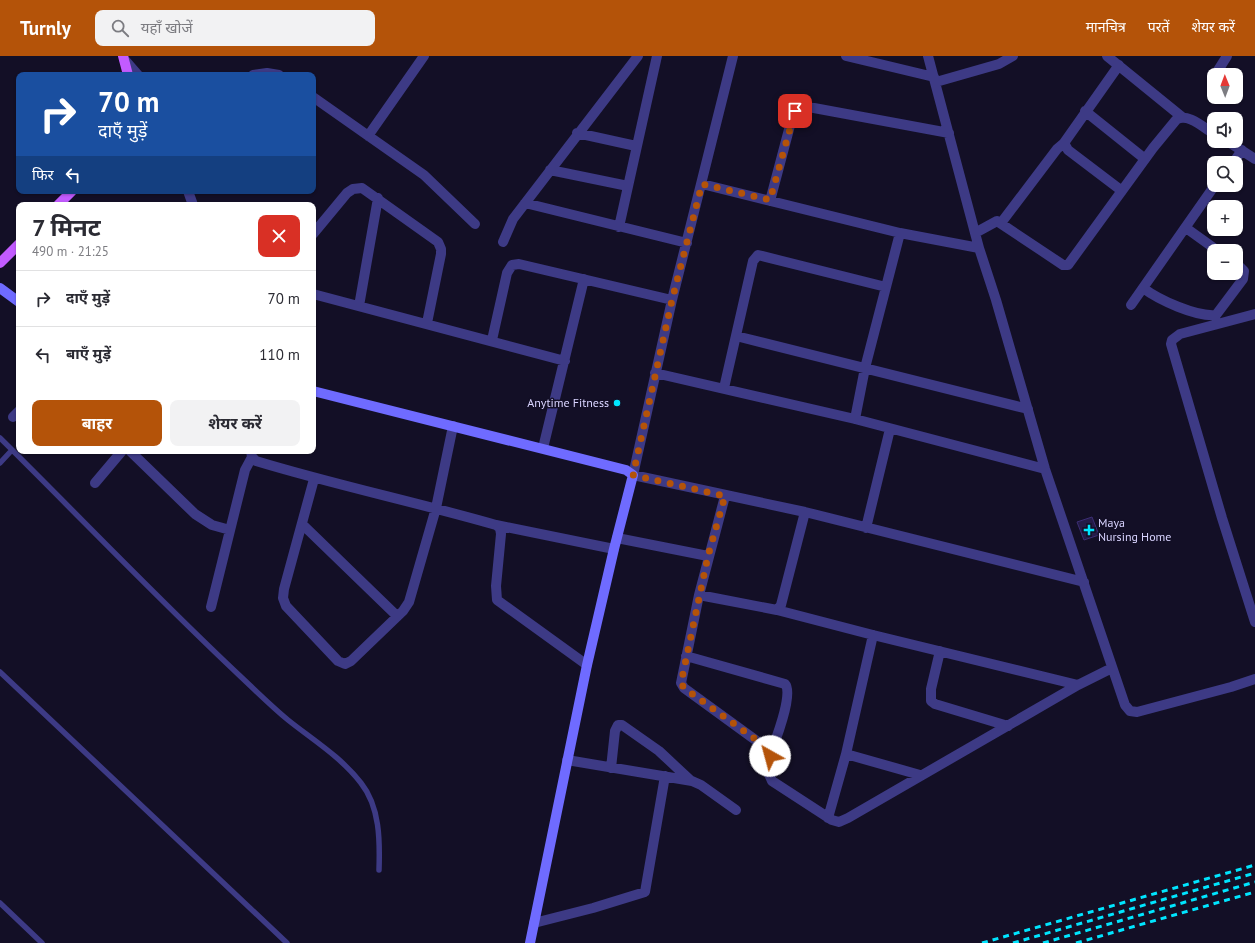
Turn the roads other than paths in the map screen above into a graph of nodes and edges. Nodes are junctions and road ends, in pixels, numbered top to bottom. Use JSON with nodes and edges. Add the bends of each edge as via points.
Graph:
{"nodes":[{"id":1,"x":424,"y":56,"type":"edge"},
{"id":2,"x":638,"y":56,"type":"edge"},
{"id":3,"x":657,"y":56,"type":"edge"},
{"id":4,"x":733,"y":56,"type":"edge"},
{"id":5,"x":846,"y":56,"type":"edge"},
{"id":6,"x":928,"y":56,"type":"edge"},
{"id":7,"x":1013,"y":56,"type":"edge"},
{"id":8,"x":1107,"y":56,"type":"edge"},
{"id":9,"x":1227,"y":56,"type":"edge"},
{"id":10,"x":123,"y":58,"type":"edge"},
{"id":11,"x":1119,"y":65,"type":"junction"},
{"id":12,"x":1219,"y":68,"type":"edge"},
{"id":13,"x":127,"y":72,"type":"edge"},
{"id":14,"x":135,"y":72,"type":"edge"},
{"id":15,"x":935,"y":79,"type":"junction"},
{"id":16,"x":316,"y":99,"type":"edge"},
{"id":17,"x":1085,"y":112,"type":"junction"},
{"id":18,"x":1182,"y":117,"type":"junction"},
{"id":19,"x":1207,"y":130,"type":"edge"},
{"id":20,"x":577,"y":133,"type":"junction"},
{"id":21,"x":948,"y":133,"type":"junction"},
{"id":22,"x":368,"y":136,"type":"junction"},
{"id":23,"x":1064,"y":143,"type":"junction"},
{"id":24,"x":636,"y":146,"type":"junction"},
{"id":25,"x":1239,"y":148,"type":"edge"},
{"id":26,"x":1242,"y":150,"type":"junction"},
{"id":27,"x":1237,"y":156,"type":"edge"},
{"id":28,"x":1146,"y":159,"type":"junction"},
{"id":29,"x":1255,"y":159,"type":"edge"},
{"id":30,"x":550,"y":170,"type":"junction"},
{"id":31,"x":702,"y":184,"type":"junction"},
{"id":32,"x":628,"y":186,"type":"junction"},
{"id":33,"x":1122,"y":191,"type":"junction"},
{"id":34,"x":1210,"y":192,"type":"edge"},
{"id":35,"x":69,"y":194,"type":"edge"},
{"id":36,"x":378,"y":198,"type":"junction"},
{"id":37,"x":770,"y":200,"type":"junction"},
{"id":38,"x":61,"y":202,"type":"edge"},
{"id":39,"x":525,"y":203,"type":"junction"},
{"id":40,"x":1001,"y":223,"type":"junction"},
{"id":41,"x":475,"y":224,"type":"dead end"},
{"id":42,"x":619,"y":227,"type":"junction"},
{"id":43,"x":1186,"y":228,"type":"junction"},
{"id":44,"x":316,"y":230,"type":"edge"},
{"id":45,"x":900,"y":233,"type":"junction"},
{"id":46,"x":975,"y":233,"type":"junction"},
{"id":47,"x":503,"y":242,"type":"dead end"},
{"id":48,"x":687,"y":243,"type":"junction"},
{"id":49,"x":1208,"y":244,"type":"edge"},
{"id":50,"x":16,"y":247,"type":"edge"},
{"id":51,"x":979,"y":248,"type":"junction"},
{"id":52,"x":0,"y":263,"type":"edge"},
{"id":53,"x":584,"y":279,"type":"junction"},
{"id":54,"x":1242,"y":280,"type":"edge"},
{"id":55,"x":886,"y":287,"type":"junction"},
{"id":56,"x":0,"y":288,"type":"edge"},
{"id":57,"x":1143,"y":288,"type":"junction"},
{"id":58,"x":316,"y":295,"type":"edge"},
{"id":59,"x":16,"y":300,"type":"edge"},
{"id":60,"x":672,"y":300,"type":"junction"},
{"id":61,"x":1131,"y":304,"type":"dead end"},
{"id":62,"x":359,"y":306,"type":"junction"},
{"id":63,"x":1255,"y":314,"type":"edge"},
{"id":64,"x":427,"y":324,"type":"junction"},
{"id":65,"x":736,"y":336,"type":"junction"},
{"id":66,"x":492,"y":340,"type":"junction"},
{"id":67,"x":565,"y":361,"type":"junction"},
{"id":68,"x":865,"y":368,"type":"junction"},
{"id":69,"x":655,"y":373,"type":"junction"},
{"id":70,"x":724,"y":388,"type":"junction"},
{"id":71,"x":316,"y":392,"type":"edge"},
{"id":72,"x":1028,"y":409,"type":"junction"},
{"id":73,"x":855,"y":419,"type":"junction"},
{"id":74,"x":453,"y":426,"type":"junction"},
{"id":75,"x":890,"y":429,"type":"junction"},
{"id":76,"x":0,"y":438,"type":"edge"},
{"id":77,"x":543,"y":448,"type":"junction"},
{"id":78,"x":12,"y":450,"type":"junction"},
{"id":79,"x":16,"y":454,"type":"edge"},
{"id":80,"x":16,"y":454,"type":"edge"},
{"id":81,"x":119,"y":454,"type":"edge"},
{"id":82,"x":133,"y":454,"type":"edge"},
{"id":83,"x":252,"y":454,"type":"edge"},
{"id":84,"x":0,"y":463,"type":"edge"},
{"id":85,"x":1045,"y":469,"type":"junction"},
{"id":86,"x":633,"y":475,"type":"junction"},
{"id":87,"x":314,"y":479,"type":"junction"},
{"id":88,"x":95,"y":483,"type":"dead end"},
{"id":89,"x":725,"y":496,"type":"junction"},
{"id":90,"x":436,"y":508,"type":"junction"},
{"id":91,"x":805,"y":512,"type":"junction"},
{"id":92,"x":302,"y":524,"type":"junction"},
{"id":93,"x":496,"y":525,"type":"junction"},
{"id":94,"x":866,"y":528,"type":"junction"},
{"id":95,"x":230,"y":530,"type":"junction"},
{"id":96,"x":616,"y":538,"type":"junction"},
{"id":97,"x":614,"y":549,"type":"junction"},
{"id":98,"x":708,"y":556,"type":"junction"},
{"id":99,"x":1084,"y":582,"type":"junction"},
{"id":100,"x":699,"y":595,"type":"junction"},
{"id":101,"x":211,"y":607,"type":"dead end"},
{"id":102,"x":777,"y":610,"type":"junction"},
{"id":103,"x":397,"y":616,"type":"junction"},
{"id":104,"x":1255,"y":622,"type":"edge"},
{"id":105,"x":873,"y":635,"type":"junction"},
{"id":106,"x":940,"y":651,"type":"junction"},
{"id":107,"x":686,"y":656,"type":"junction"},
{"id":108,"x":587,"y":665,"type":"junction"},
{"id":109,"x":1112,"y":668,"type":"junction"},
{"id":110,"x":0,"y":672,"type":"edge"},
{"id":111,"x":1255,"y":679,"type":"edge"},
{"id":112,"x":1078,"y":685,"type":"junction"},
{"id":113,"x":1008,"y":726,"type":"junction"},
{"id":114,"x":770,"y":754,"type":"junction"},
{"id":115,"x":846,"y":754,"type":"junction"},
{"id":116,"x":567,"y":760,"type":"junction"},
{"id":117,"x":611,"y":768,"type":"junction"},
{"id":118,"x":920,"y":775,"type":"junction"},
{"id":119,"x":665,"y":776,"type":"junction"},
{"id":120,"x":692,"y":781,"type":"junction"},
{"id":121,"x":736,"y":810,"type":"dead end"},
{"id":122,"x":828,"y":818,"type":"junction"},
{"id":123,"x":379,"y":870,"type":"dead end"},
{"id":124,"x":0,"y":903,"type":"edge"},
{"id":125,"x":534,"y":923,"type":"junction"},
{"id":126,"x":530,"y":941,"type":"edge"},
{"id":127,"x":42,"y":943,"type":"edge"},
{"id":128,"x":287,"y":943,"type":"edge"}],
"edges":[{"from":1,"to":22,"type":"street"},
{"from":2,"to":20,"type":"street"},
{"from":3,"to":24,"type":"street"},
{"from":4,"to":31,"type":"street"},
{"from":5,"to":15,"type":"street"},
{"from":6,"to":15,"type":"street"},
{"from":7,"to":15,"type":"street","via":[[999,64]]},
{"from":8,"to":11,"type":"street"},
{"from":9,"to":12,"type":"street"},
{"from":10,"to":13,"type":"main road"},
{"from":10,"to":14,"type":"street"},
{"from":11,"to":17,"type":"street"},
{"from":11,"to":18,"type":"street"},
{"from":15,"to":21,"type":"street"},
{"from":16,"to":22,"type":"street"},
{"from":17,"to":23,"type":"street"},
{"from":17,"to":28,"type":"street"},
{"from":18,"to":19,"type":"street"},
{"from":18,"to":28,"type":"street","via":[[1176,120]]},
{"from":20,"to":24,"type":"street"},
{"from":20,"to":30,"type":"street"},
{"from":21,"to":37,"type":"street","via":[[798,107],[792,118]]},
{"from":21,"to":46,"type":"street"},
{"from":22,"to":41,"type":"street","via":[[430,180]]},
{"from":23,"to":33,"type":"street","via":[[1068,150]]},
{"from":23,"to":40,"type":"street"},
{"from":24,"to":32,"type":"street"},
{"from":25,"to":26,"type":"street"},
{"from":26,"to":27,"type":"street"},
{"from":26,"to":29,"type":"street"},
{"from":28,"to":33,"type":"street"},
{"from":30,"to":32,"type":"street"},
{"from":30,"to":39,"type":"street"},
{"from":31,"to":37,"type":"street"},
{"from":31,"to":48,"type":"street"},
{"from":32,"to":42,"type":"street"},
{"from":33,"to":40,"type":"street","via":[[1068,266]]},
{"from":34,"to":43,"type":"street"},
{"from":35,"to":38,"type":"main road"},
{"from":36,"to":44,"type":"street","via":[[362,188],[354,188],[342,198]]},
{"from":36,"to":62,"type":"street"},
{"from":36,"to":64,"type":"street","via":[[440,245],[441,254]]},
{"from":37,"to":45,"type":"street"},
{"from":39,"to":42,"type":"street"},
{"from":39,"to":47,"type":"street","via":[[510,225]]},
{"from":40,"to":46,"type":"street","via":[[995,221]]},
{"from":42,"to":48,"type":"street"},
{"from":43,"to":49,"type":"street"},
{"from":43,"to":57,"type":"street"},
{"from":45,"to":51,"type":"street"},
{"from":45,"to":55,"type":"street"},
{"from":46,"to":51,"type":"street"},
{"from":48,"to":60,"type":"street"},
{"from":50,"to":52,"type":"main road"},
{"from":51,"to":72,"type":"street"},
{"from":53,"to":60,"type":"street"},
{"from":53,"to":66,"type":"street","via":[[518,264],[512,265],[507,273]]},
{"from":53,"to":67,"type":"street"},
{"from":54,"to":57,"type":"street","via":[[1216,315],[1169,303]]},
{"from":55,"to":65,"type":"street","via":[[758,255],[753,261]]},
{"from":55,"to":68,"type":"street"},
{"from":56,"to":59,"type":"street"},
{"from":57,"to":61,"type":"street"},
{"from":58,"to":62,"type":"street"},
{"from":60,"to":69,"type":"street"},
{"from":62,"to":64,"type":"street"},
{"from":63,"to":104,"type":"street","via":[[1180,334],[1171,344]]},
{"from":64,"to":66,"type":"street"},
{"from":65,"to":68,"type":"street"},
{"from":65,"to":70,"type":"street"},
{"from":66,"to":67,"type":"street"},
{"from":67,"to":77,"type":"street"},
{"from":68,"to":72,"type":"street"},
{"from":68,"to":73,"type":"street"},
{"from":69,"to":70,"type":"street"},
{"from":69,"to":86,"type":"street"},
{"from":70,"to":73,"type":"street"},
{"from":71,"to":74,"type":"street"},
{"from":72,"to":85,"type":"street"},
{"from":73,"to":75,"type":"street"},
{"from":74,"to":77,"type":"street"},
{"from":74,"to":90,"type":"street"},
{"from":75,"to":85,"type":"street"},
{"from":75,"to":94,"type":"street"},
{"from":76,"to":78,"type":"lane"},
{"from":77,"to":86,"type":"street","via":[[626,470]]},
{"from":78,"to":79,"type":"lane"},
{"from":78,"to":84,"type":"lane"},
{"from":80,"to":123,"type":"lane","via":[[238,674],[287,719],[334,756],[361,784],[377,820],[380,839]]},
{"from":81,"to":88,"type":"street"},
{"from":82,"to":95,"type":"street","via":[[195,514],[212,525]]},
{"from":83,"to":87,"type":"street","via":[[256,461]]},
{"from":83,"to":95,"type":"street","via":[[245,470]]},
{"from":85,"to":99,"type":"street"},
{"from":86,"to":89,"type":"street"},
{"from":86,"to":96,"type":"street"},
{"from":87,"to":90,"type":"street"},
{"from":87,"to":92,"type":"street"},
{"from":89,"to":91,"type":"street"},
{"from":89,"to":98,"type":"street"},
{"from":90,"to":93,"type":"street"},
{"from":90,"to":103,"type":"street","via":[[409,602]]},
{"from":91,"to":94,"type":"street"},
{"from":91,"to":102,"type":"street","via":[[781,605]]},
{"from":92,"to":103,"type":"street"},
{"from":92,"to":103,"type":"street","via":[[283,598],[286,606],[338,661],[345,664],[351,661]]},
{"from":93,"to":97,"type":"street"},
{"from":93,"to":108,"type":"street","via":[[500,528],[501,534],[497,600]]},
{"from":94,"to":99,"type":"street"},
{"from":95,"to":101,"type":"street"},
{"from":96,"to":97,"type":"street"},
{"from":96,"to":98,"type":"street"},
{"from":97,"to":108,"type":"street"},
{"from":98,"to":100,"type":"street"},
{"from":99,"to":109,"type":"street"},
{"from":100,"to":102,"type":"street"},
{"from":100,"to":107,"type":"street"},
{"from":102,"to":105,"type":"street"},
{"from":105,"to":106,"type":"street"},
{"from":105,"to":115,"type":"street"},
{"from":106,"to":112,"type":"street"},
{"from":106,"to":113,"type":"street","via":[[931,689],[931,701]]},
{"from":107,"to":114,"type":"street","via":[[681,678],[684,688],[765,746]]},
{"from":107,"to":114,"type":"street","via":[[785,684],[788,694]]},
{"from":108,"to":116,"type":"street"},
{"from":109,"to":111,"type":"street","via":[[1125,705],[1130,711],[1137,712]]},
{"from":109,"to":112,"type":"street"},
{"from":110,"to":128,"type":"lane"},
{"from":112,"to":113,"type":"street"},
{"from":113,"to":118,"type":"street"},
{"from":114,"to":122,"type":"street","via":[[768,772],[772,781]]},
{"from":115,"to":118,"type":"street"},
{"from":115,"to":122,"type":"street"},
{"from":116,"to":117,"type":"street"},
{"from":116,"to":125,"type":"street"},
{"from":117,"to":119,"type":"street"},
{"from":117,"to":120,"type":"street","via":[[615,731],[618,725],[622,725],[659,751]]},
{"from":118,"to":122,"type":"street","via":[[848,818],[839,822]]},
{"from":119,"to":120,"type":"street"},
{"from":119,"to":125,"type":"street","via":[[644,892]]},
{"from":120,"to":121,"type":"street"},
{"from":124,"to":127,"type":"lane"},
{"from":125,"to":126,"type":"street"}]}
